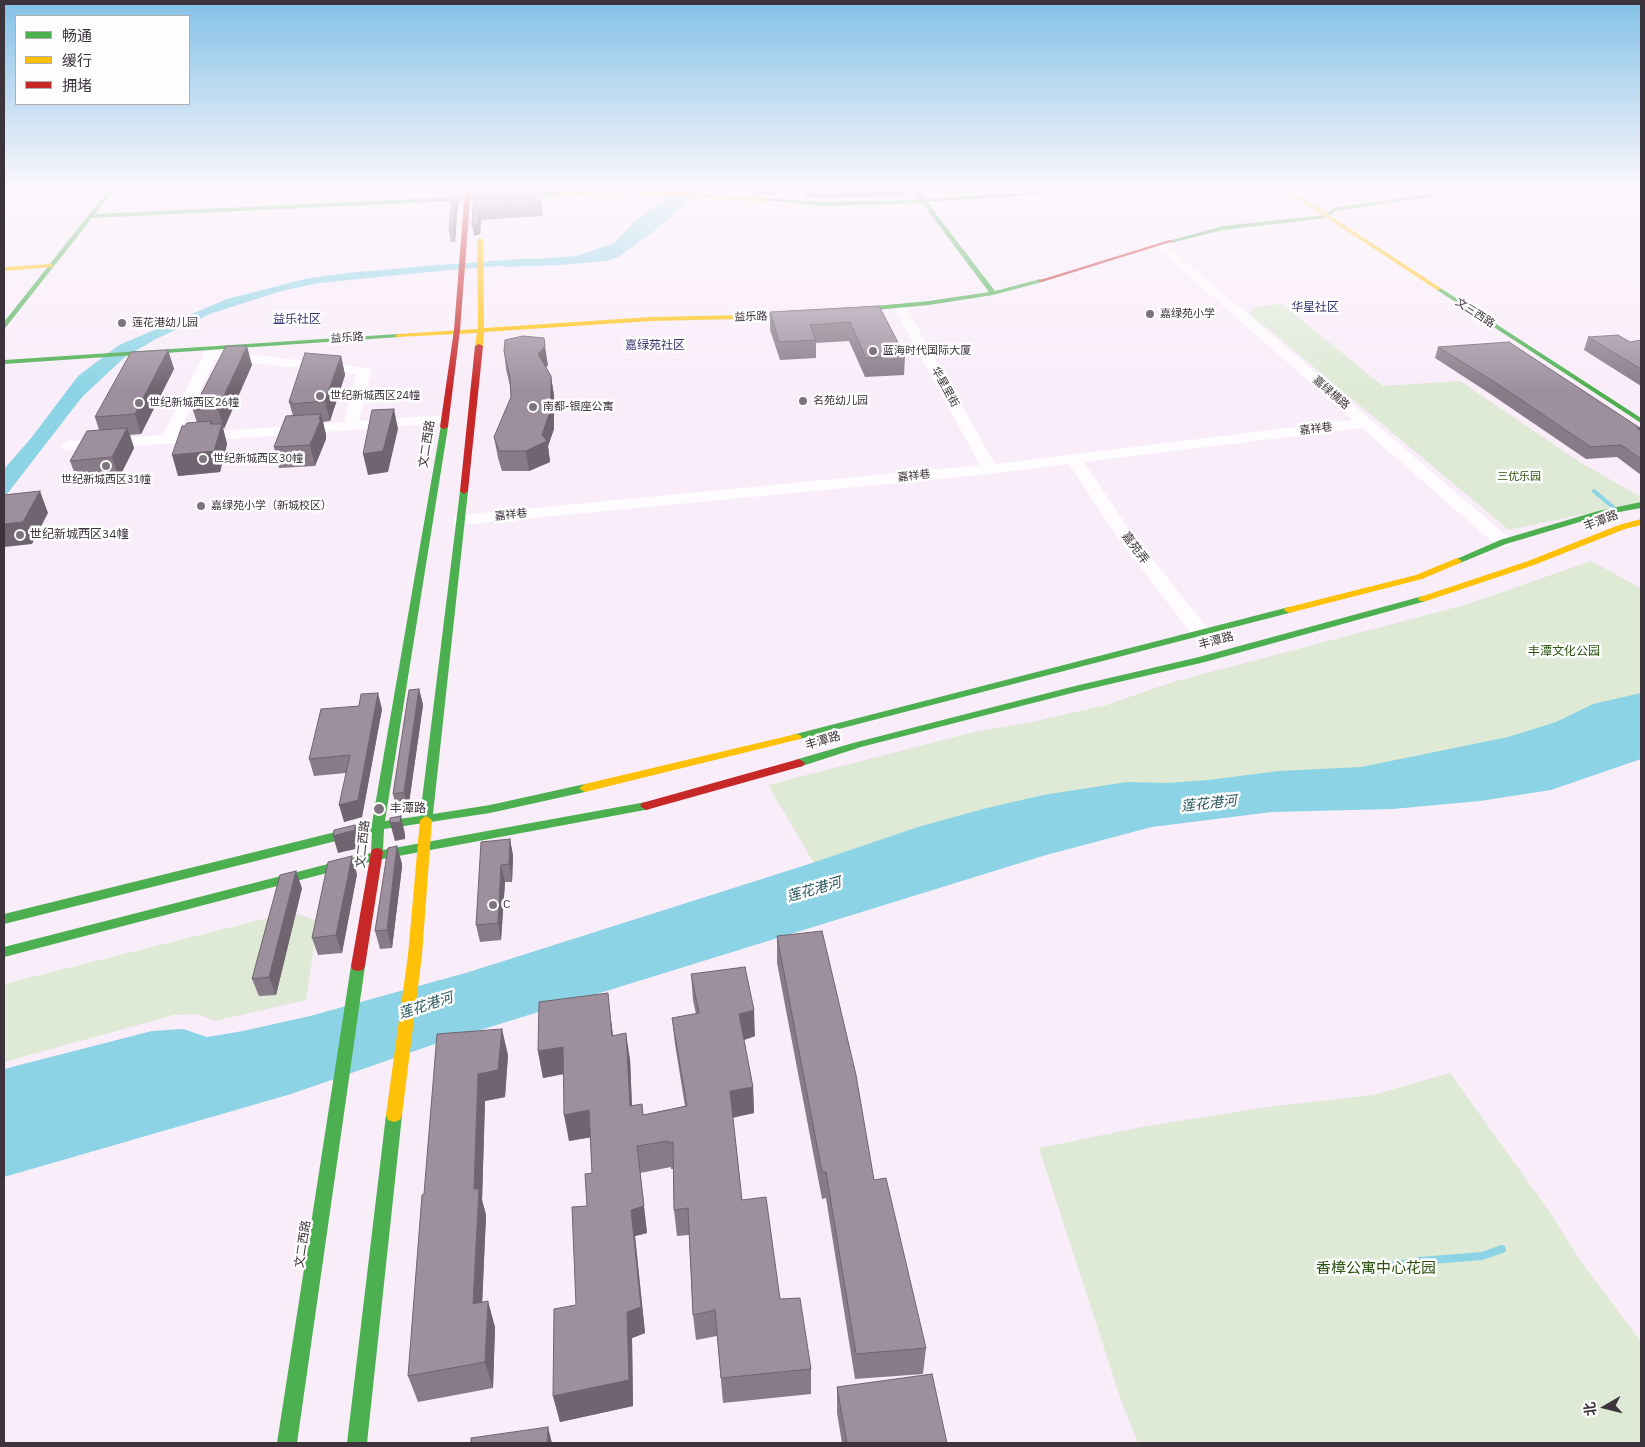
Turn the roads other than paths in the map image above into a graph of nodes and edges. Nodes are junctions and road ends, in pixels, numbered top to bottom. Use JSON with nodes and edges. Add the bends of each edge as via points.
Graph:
{"nodes":[{"id":1,"x":60,"y":256,"type":"edge"},
{"id":2,"x":462,"y":256,"type":"edge"},
{"id":3,"x":480,"y":256,"type":"edge"},
{"id":4,"x":965,"y":256,"type":"edge"},
{"id":5,"x":1122,"y":256,"type":"edge"},
{"id":6,"x":1172,"y":256,"type":"edge"},
{"id":7,"x":1394,"y":256,"type":"edge"},
{"id":8,"x":1399,"y":256,"type":"edge"},
{"id":9,"x":51,"y":266,"type":"junction"},
{"id":10,"x":4,"y":269,"type":"edge"},
{"id":11,"x":993,"y":293,"type":"junction"},
{"id":12,"x":899,"y":306,"type":"junction"},
{"id":13,"x":4,"y":326,"type":"edge"},
{"id":14,"x":481,"y":329,"type":"junction"},
{"id":15,"x":457,"y":330,"type":"junction"},
{"id":16,"x":212,"y":351,"type":"junction"},
{"id":17,"x":4,"y":362,"type":"edge"},
{"id":18,"x":1580,"y":367,"type":"dead end"},
{"id":19,"x":445,"y":419,"type":"junction"},
{"id":20,"x":1641,"y":421,"type":"edge"},
{"id":21,"x":1365,"y":423,"type":"junction"},
{"id":22,"x":350,"y":426,"type":"junction"},
{"id":23,"x":168,"y":439,"type":"junction"},
{"id":24,"x":69,"y":446,"type":"dead end"},
{"id":25,"x":1074,"y":458,"type":"junction"},
{"id":26,"x":990,"y":469,"type":"junction"},
{"id":27,"x":1636,"y":506,"type":"edge"},
{"id":28,"x":461,"y":520,"type":"junction"},
{"id":29,"x":1641,"y":522,"type":"edge"},
{"id":30,"x":1503,"y":542,"type":"junction"},
{"id":31,"x":1201,"y":633,"type":"junction"},
{"id":32,"x":426,"y":818,"type":"junction"},
{"id":33,"x":378,"y":826,"type":"junction"},
{"id":34,"x":423,"y":849,"type":"junction"},
{"id":35,"x":377,"y":856,"type":"junction"},
{"id":36,"x":4,"y":919,"type":"edge"},
{"id":37,"x":4,"y":952,"type":"edge"},
{"id":38,"x":287,"y":1443,"type":"edge"},
{"id":39,"x":357,"y":1443,"type":"edge"}],
"edges":[{"from":1,"to":9,"type":"main road"},
{"from":2,"to":15,"type":"main road","name":"文二西路"},
{"from":3,"to":14,"type":"main road"},
{"from":4,"to":11,"type":"main road"},
{"from":5,"to":11,"type":"main road","name":"益乐路"},
{"from":6,"to":21,"type":"street","name":"嘉绿横路"},
{"from":7,"to":20,"type":"main road","name":"文三西路"},
{"from":8,"to":18,"type":"main road","name":"文三西路"},
{"from":9,"to":10,"type":"main road"},
{"from":9,"to":13,"type":"main road"},
{"from":11,"to":12,"type":"main road","name":"益乐路"},
{"from":12,"to":14,"type":"main road","name":"益乐路","via":[[798,315]]},
{"from":12,"to":26,"type":"street","name":"华星里街"},
{"from":14,"to":15,"type":"main road","name":"益乐路"},
{"from":14,"to":28,"type":"main road"},
{"from":15,"to":16,"type":"main road","name":"益乐路"},
{"from":15,"to":19,"type":"main road","name":"文二西路"},
{"from":16,"to":17,"type":"main road","name":"益乐路"},
{"from":16,"to":22,"type":"street","via":[[364,371]]},
{"from":16,"to":23,"type":"street"},
{"from":19,"to":22,"type":"street"},
{"from":19,"to":33,"type":"main road","name":"文二西路"},
{"from":21,"to":25,"type":"street","name":"嘉祥巷"},
{"from":21,"to":30,"type":"street","name":"嘉绿横路"},
{"from":22,"to":23,"type":"street"},
{"from":23,"to":24,"type":"street"},
{"from":25,"to":26,"type":"street","name":"嘉祥巷"},
{"from":25,"to":31,"type":"street","name":"嘉苑弄","via":[[1124,534]]},
{"from":26,"to":28,"type":"street","name":"嘉祥巷"},
{"from":27,"to":30,"type":"main road","name":"丰潭路"},
{"from":28,"to":32,"type":"main road"},
{"from":29,"to":34,"type":"main road","name":"丰潭路","via":[[1448,592],[1201,660],[857,745],[639,808]]},
{"from":30,"to":31,"type":"main road","name":"丰潭路","via":[[1419,577]]},
{"from":31,"to":32,"type":"main road","name":"丰潭路","via":[[645,774],[490,809]]},
{"from":32,"to":33,"type":"main road","name":"丰潭路"},
{"from":32,"to":34,"type":"main road"},
{"from":33,"to":35,"type":"main road","name":"文二西路"},
{"from":33,"to":36,"type":"main road","name":"丰潭路"},
{"from":34,"to":35,"type":"main road","name":"丰潭路"},
{"from":34,"to":39,"type":"main road","via":[[415,955],[399,1068]]},
{"from":35,"to":37,"type":"main road","name":"丰潭路"},
{"from":35,"to":38,"type":"main road","name":"文二西路"}]}
